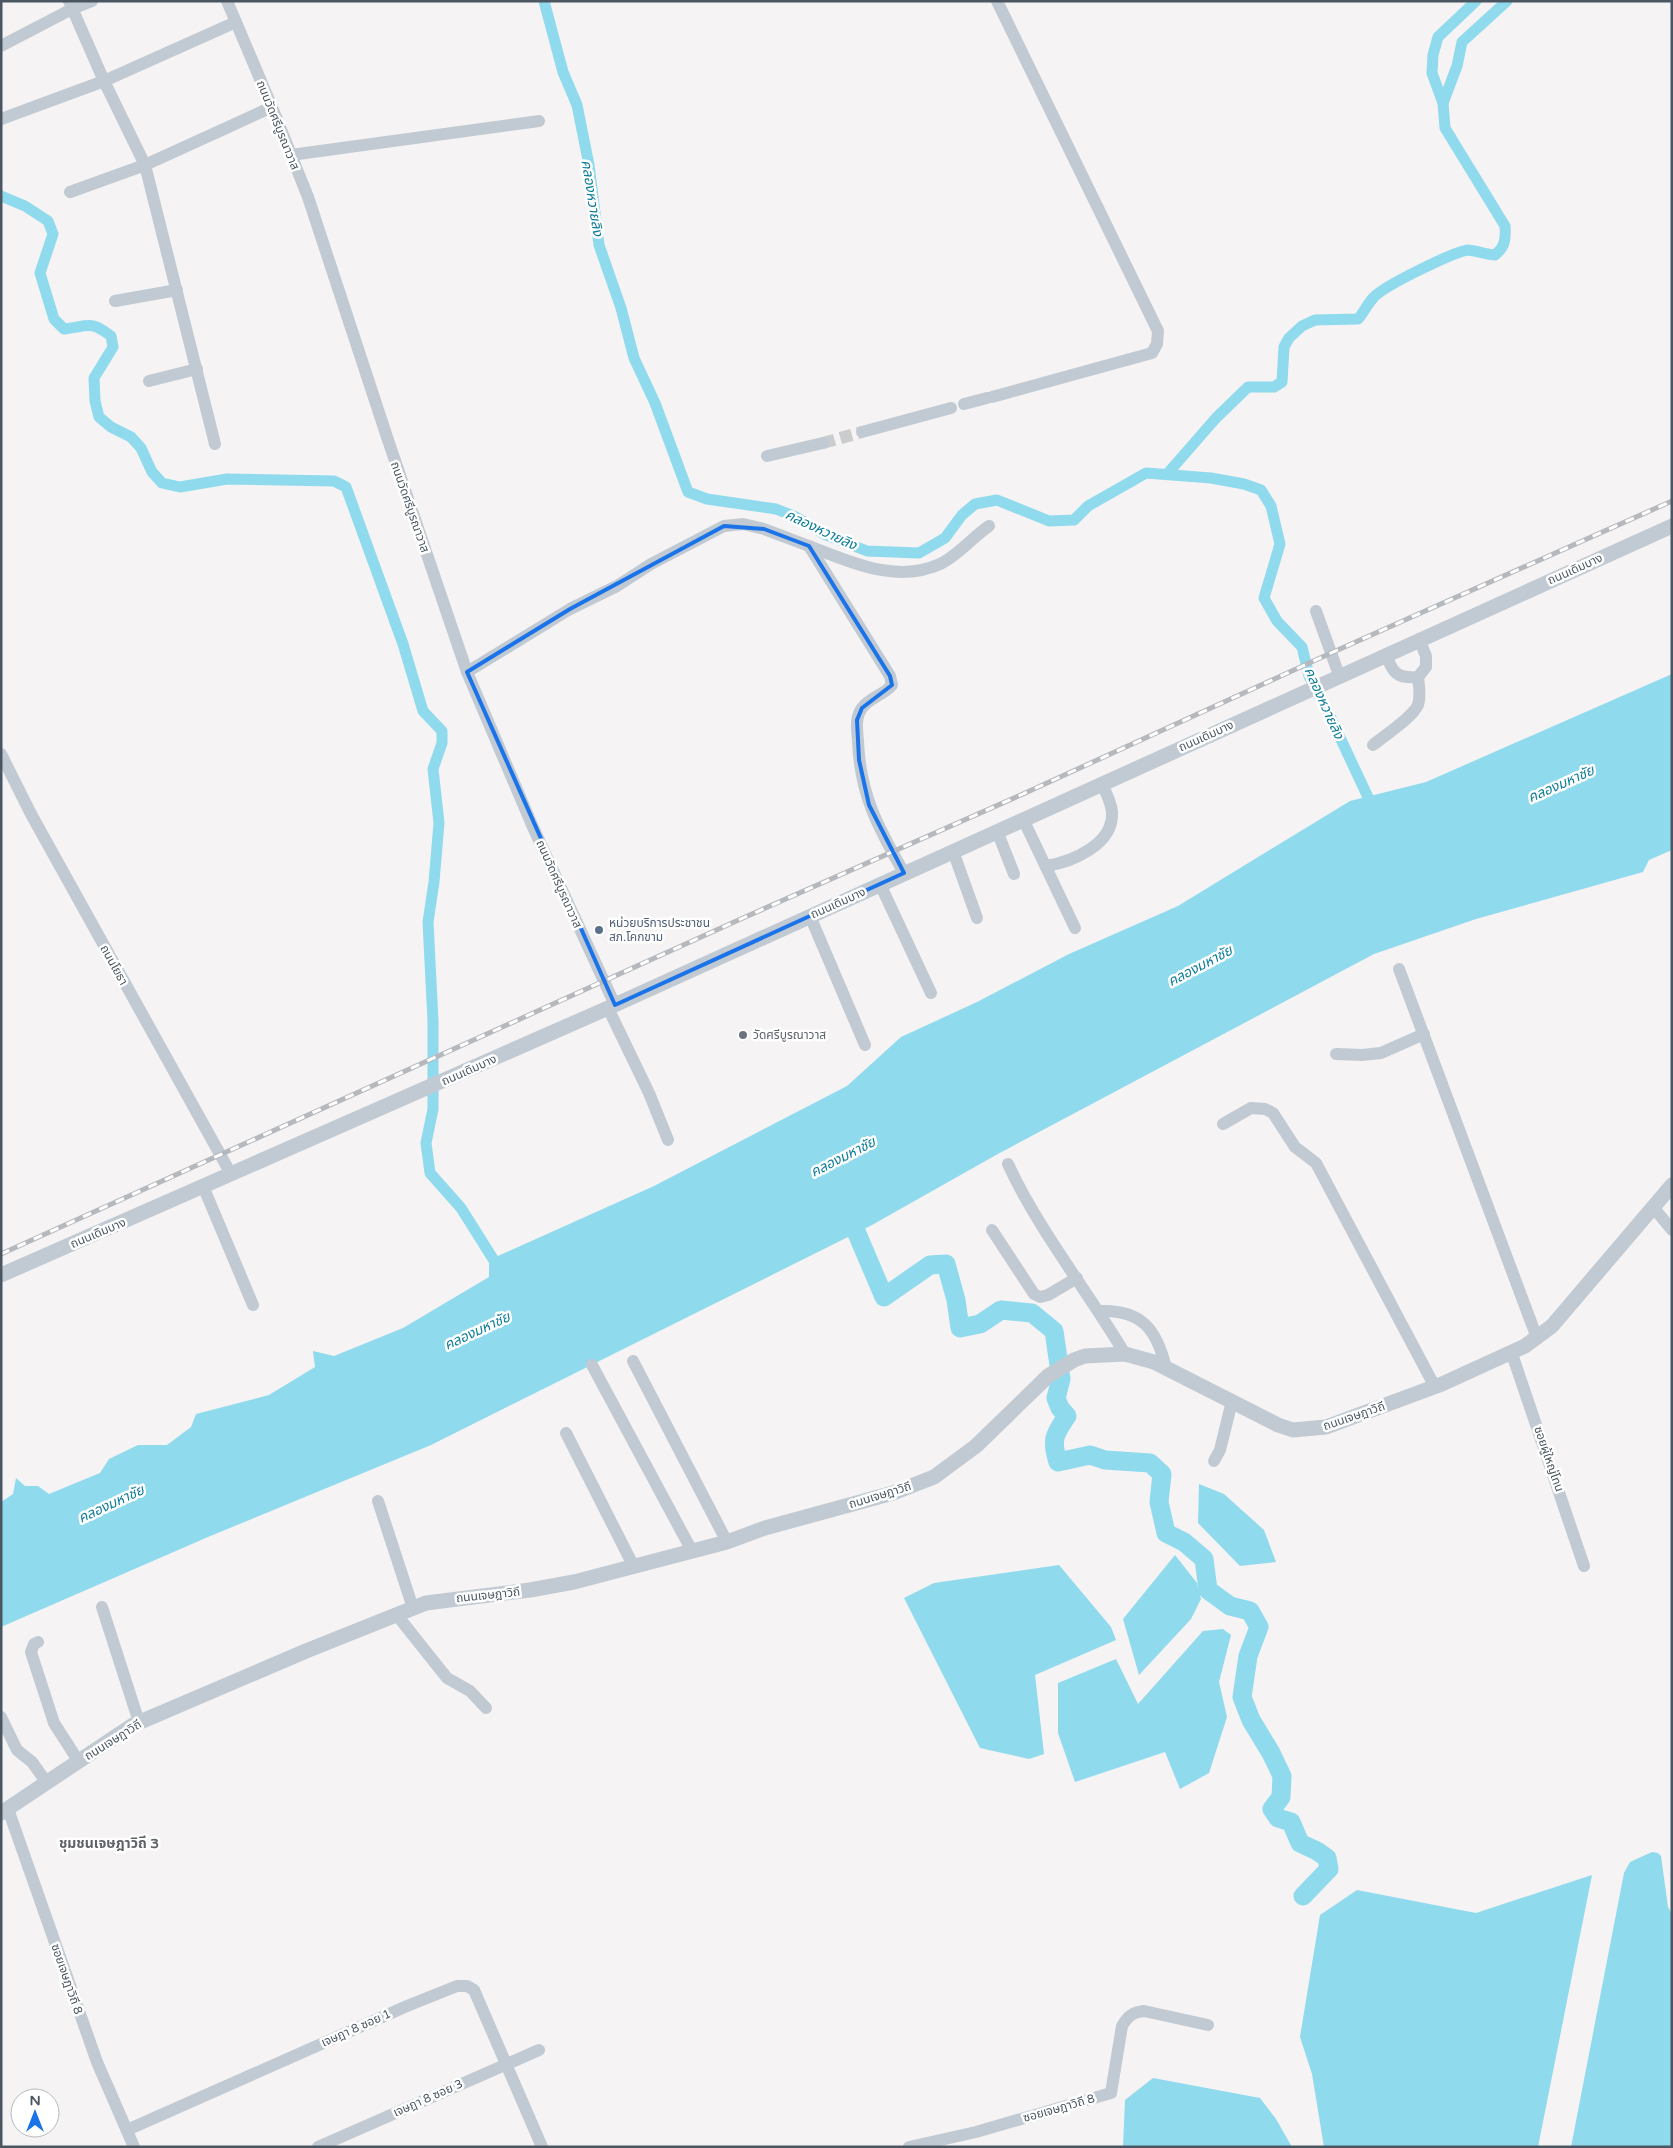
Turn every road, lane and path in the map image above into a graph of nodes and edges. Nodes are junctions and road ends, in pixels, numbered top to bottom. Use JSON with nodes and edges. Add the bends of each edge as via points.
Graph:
{"nodes":[{"id":1,"x":92,"y":1,"type":"edge"},
{"id":2,"x":227,"y":1,"type":"edge"},
{"id":3,"x":997,"y":1,"type":"edge"},
{"id":4,"x":70,"y":5,"type":"edge"},
{"id":5,"x":236,"y":22,"type":"junction"},
{"id":6,"x":1,"y":46,"type":"edge"},
{"id":7,"x":104,"y":81,"type":"junction"},
{"id":8,"x":272,"y":107,"type":"junction"},
{"id":9,"x":1,"y":119,"type":"edge"},
{"id":10,"x":539,"y":121,"type":"dead end"},
{"id":11,"x":291,"y":155,"type":"junction"},
{"id":12,"x":145,"y":164,"type":"junction"},
{"id":13,"x":70,"y":192,"type":"dead end"},
{"id":14,"x":177,"y":290,"type":"junction"},
{"id":15,"x":115,"y":302,"type":"dead end"},
{"id":16,"x":196,"y":369,"type":"junction"},
{"id":17,"x":149,"y":381,"type":"dead end"},
{"id":18,"x":964,"y":404,"type":"dead end"},
{"id":19,"x":951,"y":408,"type":"dead end"},
{"id":20,"x":862,"y":432,"type":"tunnel mouth"},
{"id":21,"x":823,"y":443,"type":"tunnel mouth"},
{"id":22,"x":215,"y":444,"type":"dead end"},
{"id":23,"x":767,"y":456,"type":"dead end"},
{"id":24,"x":989,"y":526,"type":"dead end"},
{"id":25,"x":1672,"y":526,"type":"edge"},
{"id":26,"x":809,"y":546,"type":"junction"},
{"id":27,"x":1316,"y":611,"type":"dead end"},
{"id":28,"x":1419,"y":639,"type":"junction"},
{"id":29,"x":1386,"y":654,"type":"junction"},
{"id":30,"x":467,"y":672,"type":"junction"},
{"id":31,"x":1339,"y":675,"type":"junction"},
{"id":32,"x":1418,"y":677,"type":"junction"},
{"id":33,"x":1373,"y":744,"type":"dead end"},
{"id":34,"x":1,"y":754,"type":"edge"},
{"id":35,"x":1101,"y":784,"type":"junction"},
{"id":36,"x":1023,"y":819,"type":"junction"},
{"id":37,"x":997,"y":831,"type":"junction"},
{"id":38,"x":953,"y":851,"type":"junction"},
{"id":39,"x":1046,"y":866,"type":"junction"},
{"id":40,"x":904,"y":873,"type":"junction"},
{"id":41,"x":1014,"y":874,"type":"dead end"},
{"id":42,"x":880,"y":884,"type":"junction"},
{"id":43,"x":810,"y":916,"type":"junction"},
{"id":44,"x":977,"y":918,"type":"dead end"},
{"id":45,"x":1075,"y":928,"type":"dead end"},
{"id":46,"x":1399,"y":969,"type":"dead end"},
{"id":47,"x":932,"y":992,"type":"dead end"},
{"id":48,"x":611,"y":1007,"type":"junction"},
{"id":49,"x":1424,"y":1034,"type":"junction"},
{"id":50,"x":865,"y":1045,"type":"dead end"},
{"id":51,"x":1336,"y":1054,"type":"dead end"},
{"id":52,"x":1223,"y":1124,"type":"dead end"},
{"id":53,"x":668,"y":1140,"type":"dead end"},
{"id":54,"x":1008,"y":1164,"type":"dead end"},
{"id":55,"x":231,"y":1174,"type":"junction"},
{"id":56,"x":1672,"y":1185,"type":"edge"},
{"id":57,"x":204,"y":1186,"type":"junction"},
{"id":58,"x":1653,"y":1207,"type":"junction"},
{"id":59,"x":992,"y":1230,"type":"dead end"},
{"id":60,"x":1672,"y":1230,"type":"edge"},
{"id":61,"x":1,"y":1275,"type":"edge"},
{"id":62,"x":1077,"y":1278,"type":"junction"},
{"id":63,"x":253,"y":1305,"type":"dead end"},
{"id":64,"x":1100,"y":1311,"type":"junction"},
{"id":65,"x":1537,"y":1338,"type":"junction"},
{"id":66,"x":1125,"y":1354,"type":"junction"},
{"id":67,"x":1512,"y":1354,"type":"junction"},
{"id":68,"x":633,"y":1361,"type":"dead end"},
{"id":69,"x":592,"y":1365,"type":"dead end"},
{"id":70,"x":1166,"y":1368,"type":"junction"},
{"id":71,"x":1435,"y":1386,"type":"junction"},
{"id":72,"x":1232,"y":1401,"type":"junction"},
{"id":73,"x":566,"y":1433,"type":"dead end"},
{"id":74,"x":1214,"y":1461,"type":"dead end"},
{"id":75,"x":378,"y":1501,"type":"dead end"},
{"id":76,"x":726,"y":1542,"type":"junction"},
{"id":77,"x":692,"y":1551,"type":"junction"},
{"id":78,"x":1584,"y":1566,"type":"dead end"},
{"id":79,"x":634,"y":1567,"type":"junction"},
{"id":80,"x":102,"y":1607,"type":"dead end"},
{"id":81,"x":413,"y":1608,"type":"junction"},
{"id":82,"x":396,"y":1614,"type":"junction"},
{"id":83,"x":38,"y":1642,"type":"dead end"},
{"id":84,"x":486,"y":1708,"type":"dead end"},
{"id":85,"x":1,"y":1717,"type":"edge"},
{"id":86,"x":139,"y":1722,"type":"junction"},
{"id":87,"x":79,"y":1762,"type":"junction"},
{"id":88,"x":47,"y":1783,"type":"junction"},
{"id":89,"x":4,"y":1811,"type":"edge"},
{"id":90,"x":1208,"y":2025,"type":"dead end"},
{"id":91,"x":539,"y":2050,"type":"dead end"},
{"id":92,"x":505,"y":2064,"type":"junction"},
{"id":93,"x":127,"y":2130,"type":"junction"},
{"id":94,"x":538,"y":2145,"type":"edge"},
{"id":95,"x":134,"y":2147,"type":"edge"},
{"id":96,"x":318,"y":2147,"type":"edge"},
{"id":97,"x":909,"y":2147,"type":"edge"}],
"edges":[{"from":1,"to":4,"type":"street"},
{"from":2,"to":5,"type":"street","name":"ถนนวัดศรีบูรณาวาส"},
{"from":3,"to":18,"type":"street","via":[[1158,331],[1157,344],[1152,353]]},
{"from":4,"to":6,"type":"street"},
{"from":4,"to":7,"type":"street"},
{"from":5,"to":7,"type":"street"},
{"from":5,"to":8,"type":"street","name":"ถนนวัดศรีบูรณาวาส"},
{"from":7,"to":9,"type":"street"},
{"from":7,"to":12,"type":"street"},
{"from":8,"to":11,"type":"street","name":"ถนนวัดศรีบูรณาวาส"},
{"from":8,"to":12,"type":"street"},
{"from":10,"to":11,"type":"street"},
{"from":11,"to":30,"type":"street","name":"ถนนวัดศรีบูรณาวาส"},
{"from":12,"to":13,"type":"street"},
{"from":12,"to":14,"type":"street"},
{"from":14,"to":15,"type":"street"},
{"from":14,"to":16,"type":"street"},
{"from":16,"to":17,"type":"street"},
{"from":16,"to":22,"type":"street"},
{"from":19,"to":20,"type":"street"},
{"from":21,"to":23,"type":"street"},
{"from":24,"to":26,"type":"street","via":[[941,563],[919,570],[896,572],[871,568]]},
{"from":25,"to":28,"type":"street","name":"ถนนเดิมบาง"},
{"from":26,"to":30,"type":"street","via":[[743,524],[724,526],[570,609]]},
{"from":26,"to":40,"type":"street","via":[[890,676],[892,685],[862,708],[857,720],[859,760],[869,805]]},
{"from":27,"to":31,"type":"street"},
{"from":28,"to":29,"type":"street","name":"ถนนเดิมบาง"},
{"from":28,"to":32,"type":"street","via":[[1426,656],[1426,667]]},
{"from":29,"to":31,"type":"street","name":"ถนนเดิมบาง"},
{"from":29,"to":32,"type":"street","via":[[1390,668],[1398,675]]},
{"from":30,"to":48,"type":"street","name":"ถนนวัดศรีบูรณาวาส"},
{"from":31,"to":35,"type":"street","name":"ถนนเดิมบาง"},
{"from":32,"to":33,"type":"street","via":[[1418,705]]},
{"from":34,"to":55,"type":"street","name":"ถนนโยธา","via":[[35,822]]},
{"from":35,"to":36,"type":"street","name":"ถนนเดิมบาง"},
{"from":35,"to":39,"type":"street","via":[[1112,812],[1111,824],[1103,837],[1092,849],[1062,863]]},
{"from":36,"to":37,"type":"street","name":"ถนนเดิมบาง"},
{"from":36,"to":39,"type":"street"},
{"from":37,"to":38,"type":"street","name":"ถนนเดิมบาง"},
{"from":37,"to":41,"type":"street"},
{"from":38,"to":40,"type":"street","name":"ถนนเดิมบาง"},
{"from":38,"to":44,"type":"street"},
{"from":39,"to":45,"type":"street"},
{"from":40,"to":42,"type":"street","name":"ถนนเดิมบาง"},
{"from":42,"to":43,"type":"street","name":"ถนนเดิมบาง"},
{"from":42,"to":47,"type":"street"},
{"from":43,"to":48,"type":"street","name":"ถนนเดิมบาง"},
{"from":43,"to":50,"type":"street"},
{"from":46,"to":49,"type":"street"},
{"from":48,"to":53,"type":"street","name":"ถนนวัดศรีบูรณาวาส"},
{"from":48,"to":55,"type":"street","name":"ถนนเดิมบาง"},
{"from":49,"to":51,"type":"street","via":[[1381,1053]]},
{"from":49,"to":65,"type":"street"},
{"from":52,"to":71,"type":"street","via":[[1251,1108],[1265,1109],[1272,1112],[1295,1147],[1316,1163]]},
{"from":54,"to":62,"type":"street","via":[[1034,1213]]},
{"from":55,"to":57,"type":"street","name":"ถนนเดิมบาง"},
{"from":56,"to":58,"type":"street","name":"ถนนเจษฎาวิถี"},
{"from":57,"to":61,"type":"street","name":"ถนนเดิมบาง"},
{"from":57,"to":63,"type":"street"},
{"from":58,"to":60,"type":"street"},
{"from":58,"to":65,"type":"street","name":"ถนนเจษฎาวิถี","via":[[1552,1326]]},
{"from":59,"to":62,"type":"street","via":[[1034,1294],[1040,1298]]},
{"from":62,"to":64,"type":"street"},
{"from":64,"to":66,"type":"street"},
{"from":64,"to":70,"type":"street","via":[[1116,1310],[1131,1314],[1146,1324],[1161,1348]]},
{"from":65,"to":67,"type":"street","name":"ถนนเจษฎาวิถี"},
{"from":66,"to":70,"type":"street","name":"ถนนเจษฎาวิถี"},
{"from":66,"to":76,"type":"street","name":"ถนนเจษฎาวิถี","via":[[1100,1354],[1074,1360],[1053,1372],[976,1446],[934,1477],[893,1493]]},
{"from":67,"to":71,"type":"street","name":"ถนนเจษฎาวิถี"},
{"from":67,"to":78,"type":"street","name":"ซอยผู้ใหญ่โทน"},
{"from":68,"to":76,"type":"street"},
{"from":69,"to":77,"type":"street"},
{"from":70,"to":72,"type":"street","name":"ถนนเจษฎาวิถี"},
{"from":71,"to":72,"type":"street","name":"ถนนเจษฎาวิถี","via":[[1326,1427],[1308,1430],[1292,1430],[1278,1425]]},
{"from":72,"to":74,"type":"street","via":[[1222,1444]]},
{"from":73,"to":79,"type":"street"},
{"from":75,"to":81,"type":"street"},
{"from":76,"to":77,"type":"street","name":"ถนนเจษฎาวิถี"},
{"from":77,"to":79,"type":"street","name":"ถนนเจษฎาวิถี"},
{"from":79,"to":81,"type":"street","name":"ถนนเจษฎาวิถี","via":[[546,1588],[440,1600]]},
{"from":80,"to":86,"type":"street"},
{"from":81,"to":82,"type":"street","name":"ถนนเจษฎาวิถี"},
{"from":82,"to":84,"type":"street","via":[[447,1678],[470,1691]]},
{"from":82,"to":86,"type":"street","name":"ถนนเจษฎาวิถี"},
{"from":83,"to":87,"type":"street","via":[[31,1652],[54,1723]]},
{"from":85,"to":88,"type":"street","via":[[17,1750],[32,1762]]},
{"from":86,"to":87,"type":"street","name":"ถนนเจษฎาวิถี"},
{"from":87,"to":88,"type":"street","name":"ถนนเจษฎาวิถี"},
{"from":88,"to":89,"type":"street","name":"ถนนเจษฎาวิถี"},
{"from":89,"to":93,"type":"street","name":"ซอยเจษฎาวิถี 8","via":[[97,2062]]},
{"from":90,"to":97,"type":"street","name":"ซอยเจษฎาวิถี 8","via":[[1144,2011],[1135,2012],[1122,2026],[1111,2093],[976,2132]]},
{"from":91,"to":92,"type":"street","name":"เจษฎา 8 ซอย 3"},
{"from":92,"to":93,"type":"street","name":"เจษฎา 8 ซอย 1","via":[[474,1990],[457,1986]]},
{"from":92,"to":94,"type":"street","name":"เจษฎา 8 ซอย 1"},
{"from":92,"to":96,"type":"street","name":"เจษฎา 8 ซอย 3"},
{"from":93,"to":95,"type":"street","name":"ซอยเจษฎาวิถี 8"}]}
